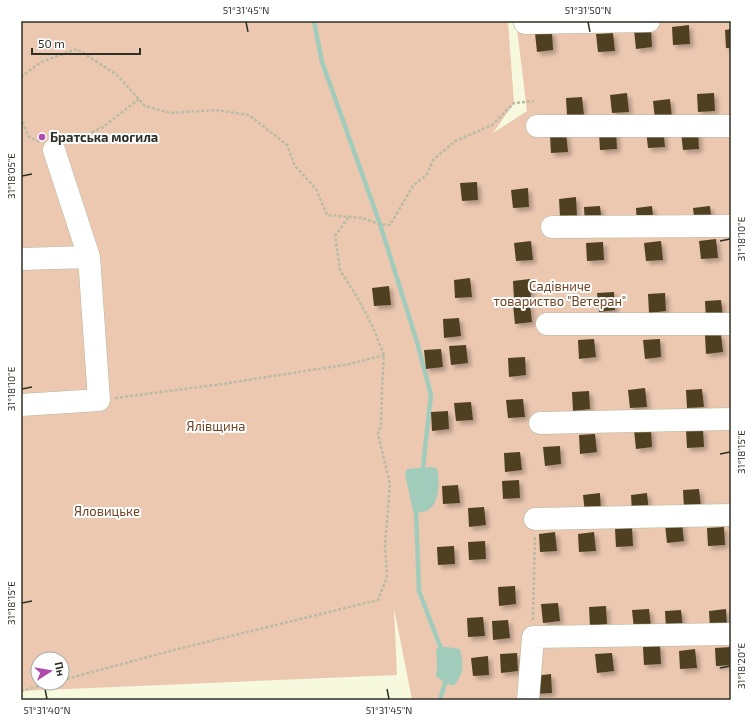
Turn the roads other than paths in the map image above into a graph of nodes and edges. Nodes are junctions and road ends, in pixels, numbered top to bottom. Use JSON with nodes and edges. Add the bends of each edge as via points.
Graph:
{"nodes":[{"id":1,"x":649,"y":21,"type":"edge"},
{"id":2,"x":525,"y":23,"type":"dead end"},
{"id":3,"x":537,"y":126,"type":"dead end"},
{"id":4,"x":731,"y":126,"type":"edge"},
{"id":5,"x":54,"y":150,"type":"road end"},
{"id":6,"x":731,"y":226,"type":"edge"},
{"id":7,"x":552,"y":227,"type":"dead end"},
{"id":8,"x":89,"y":257,"type":"junction"},
{"id":9,"x":21,"y":259,"type":"edge"},
{"id":10,"x":547,"y":324,"type":"dead end"},
{"id":11,"x":731,"y":324,"type":"edge"},
{"id":12,"x":21,"y":404,"type":"edge"},
{"id":13,"x":731,"y":419,"type":"edge"},
{"id":14,"x":540,"y":423,"type":"dead end"},
{"id":15,"x":731,"y":515,"type":"edge"},
{"id":16,"x":535,"y":519,"type":"road end"},
{"id":17,"x":731,"y":634,"type":"edge"},
{"id":18,"x":528,"y":700,"type":"edge"}],
"edges":[{"from":1,"to":2,"type":"street"},
{"from":3,"to":4,"type":"street"},
{"from":5,"to":8,"type":"street"},
{"from":6,"to":7,"type":"street"},
{"from":8,"to":9,"type":"street"},
{"from":8,"to":12,"type":"street","via":[[99,400]]},
{"from":10,"to":11,"type":"street"},
{"from":13,"to":14,"type":"street"},
{"from":15,"to":16,"type":"street"},
{"from":17,"to":18,"type":"street","via":[[533,637]]}]}
